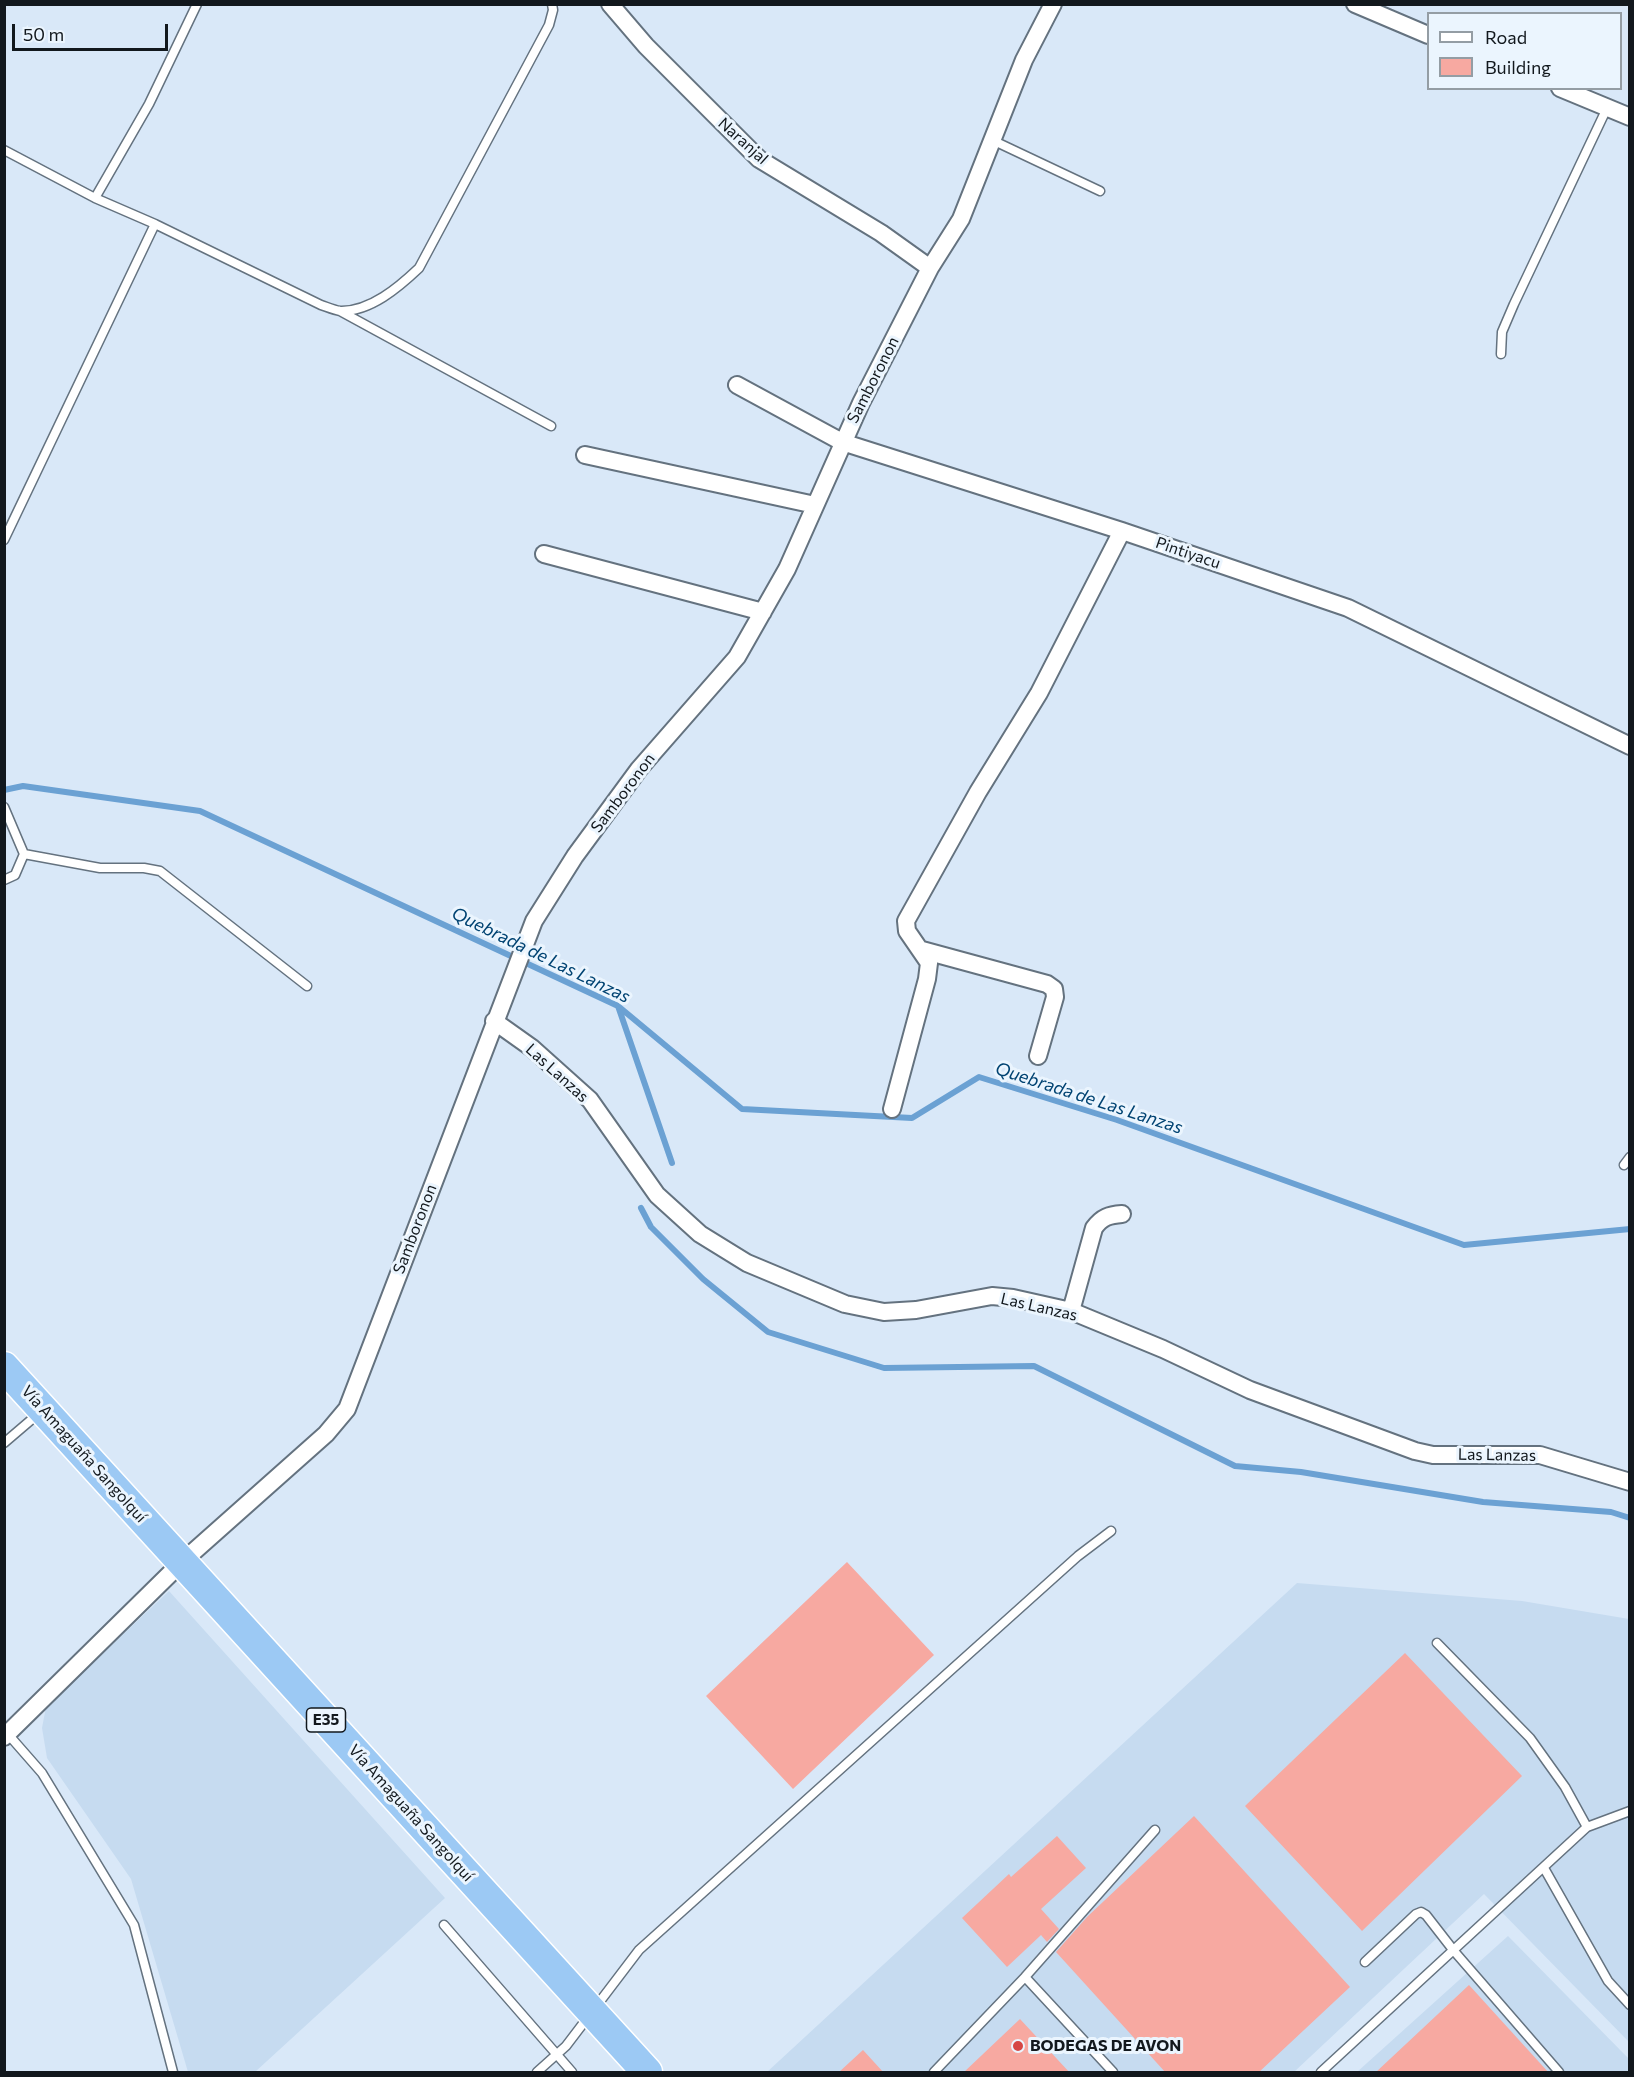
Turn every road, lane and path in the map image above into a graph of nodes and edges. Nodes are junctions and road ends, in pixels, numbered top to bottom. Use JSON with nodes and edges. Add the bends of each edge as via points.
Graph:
{"nodes":[{"id":1,"x":197,"y":4,"type":"edge"},
{"id":2,"x":552,"y":4,"type":"edge"},
{"id":3,"x":610,"y":4,"type":"edge"},
{"id":4,"x":1053,"y":4,"type":"edge"},
{"id":5,"x":1355,"y":4,"type":"edge"},
{"id":6,"x":1427,"y":35,"type":"edge"},
{"id":7,"x":1565,"y":90,"type":"edge"},
{"id":8,"x":1607,"y":108,"type":"junction"},
{"id":9,"x":1629,"y":117,"type":"edge"},
{"id":10,"x":992,"y":140,"type":"junction"},
{"id":11,"x":4,"y":150,"type":"edge"},
{"id":12,"x":1100,"y":191,"type":"dead end"},
{"id":13,"x":95,"y":198,"type":"junction"},
{"id":14,"x":155,"y":224,"type":"junction"},
{"id":15,"x":930,"y":268,"type":"junction"},
{"id":16,"x":340,"y":311,"type":"junction"},
{"id":17,"x":1501,"y":354,"type":"dead end"},
{"id":18,"x":737,"y":385,"type":"dead end"},
{"id":19,"x":551,"y":426,"type":"dead end"},
{"id":20,"x":842,"y":442,"type":"junction"},
{"id":21,"x":585,"y":455,"type":"dead end"},
{"id":22,"x":815,"y":506,"type":"junction"},
{"id":23,"x":1122,"y":531,"type":"junction"},
{"id":24,"x":4,"y":540,"type":"edge"},
{"id":25,"x":544,"y":554,"type":"dead end"},
{"id":26,"x":763,"y":612,"type":"junction"},
{"id":27,"x":1629,"y":746,"type":"edge"},
{"id":28,"x":4,"y":807,"type":"edge"},
{"id":29,"x":24,"y":854,"type":"junction"},
{"id":30,"x":4,"y":880,"type":"edge"},
{"id":31,"x":922,"y":950,"type":"junction"},
{"id":32,"x":307,"y":986,"type":"dead end"},
{"id":33,"x":494,"y":1021,"type":"junction"},
{"id":34,"x":1038,"y":1056,"type":"dead end"},
{"id":35,"x":892,"y":1109,"type":"dead end"},
{"id":36,"x":1629,"y":1157,"type":"edge"},
{"id":37,"x":1624,"y":1165,"type":"dead end"},
{"id":38,"x":1122,"y":1214,"type":"dead end"},
{"id":39,"x":1071,"y":1311,"type":"junction"},
{"id":40,"x":4,"y":1367,"type":"edge"},
{"id":41,"x":43,"y":1409,"type":"junction"},
{"id":42,"x":4,"y":1443,"type":"edge"},
{"id":43,"x":1629,"y":1482,"type":"edge"},
{"id":44,"x":1111,"y":1531,"type":"dead end"},
{"id":45,"x":183,"y":1562,"type":"junction"},
{"id":46,"x":1437,"y":1642,"type":"dead end"},
{"id":47,"x":6,"y":1735,"type":"edge"},
{"id":48,"x":1629,"y":1811,"type":"edge"},
{"id":49,"x":1587,"y":1827,"type":"junction"},
{"id":50,"x":1155,"y":1830,"type":"dead end"},
{"id":51,"x":1544,"y":1868,"type":"junction"},
{"id":52,"x":444,"y":1925,"type":"dead end"},
{"id":53,"x":1454,"y":1951,"type":"junction"},
{"id":54,"x":1365,"y":1962,"type":"dead end"},
{"id":55,"x":1025,"y":1977,"type":"junction"},
{"id":56,"x":1629,"y":2005,"type":"edge"},
{"id":57,"x":593,"y":2013,"type":"junction"},
{"id":58,"x":555,"y":2055,"type":"junction"},
{"id":59,"x":173,"y":2073,"type":"edge"},
{"id":60,"x":537,"y":2073,"type":"edge"},
{"id":61,"x":572,"y":2073,"type":"edge"},
{"id":62,"x":647,"y":2073,"type":"edge"},
{"id":63,"x":934,"y":2073,"type":"edge"},
{"id":64,"x":1113,"y":2073,"type":"edge"},
{"id":65,"x":1321,"y":2073,"type":"edge"},
{"id":66,"x":1559,"y":2073,"type":"edge"}],
"edges":[{"from":1,"to":13,"type":"lane","via":[[149,104]]},
{"from":2,"to":16,"type":"lane","via":[[549,26],[419,268],[398,289],[364,306]]},
{"from":3,"to":15,"type":"street","name":"Naranjal","via":[[646,46],[759,159],[881,233]]},
{"from":4,"to":10,"type":"street","name":"Samboronon","via":[[1024,60]]},
{"from":5,"to":6,"type":"street"},
{"from":7,"to":8,"type":"street"},
{"from":8,"to":9,"type":"street"},
{"from":8,"to":17,"type":"lane","via":[[1514,304],[1502,332]]},
{"from":10,"to":12,"type":"lane"},
{"from":10,"to":15,"type":"street","name":"Samboronon","via":[[961,219]]},
{"from":11,"to":13,"type":"lane"},
{"from":13,"to":14,"type":"lane"},
{"from":14,"to":16,"type":"lane"},
{"from":14,"to":24,"type":"lane"},
{"from":15,"to":20,"type":"street","name":"Samboronon"},
{"from":16,"to":19,"type":"lane"},
{"from":18,"to":20,"type":"street","name":"Pintiyacu"},
{"from":20,"to":22,"type":"street","name":"Samboronon"},
{"from":20,"to":23,"type":"street","name":"Pintiyacu"},
{"from":21,"to":22,"type":"street"},
{"from":22,"to":26,"type":"street","name":"Samboronon"},
{"from":23,"to":27,"type":"street","name":"Pintiyacu","via":[[1348,608]]},
{"from":23,"to":31,"type":"street","via":[[1039,693],[906,921],[907,932]]},
{"from":25,"to":26,"type":"street"},
{"from":26,"to":33,"type":"street","name":"Samboronon","via":[[737,657],[639,769],[575,856],[534,921]]},
{"from":28,"to":29,"type":"lane"},
{"from":29,"to":30,"type":"lane","via":[[15,875]]},
{"from":29,"to":32,"type":"lane","via":[[100,868],[160,871]]},
{"from":31,"to":34,"type":"street","via":[[1054,989]]},
{"from":31,"to":35,"type":"street","via":[[929,963],[927,979]]},
{"from":33,"to":39,"type":"street","name":"Las Lanzas","via":[[532,1048],[590,1100],[657,1195],[700,1234],[747,1263],[845,1304],[884,1312],[992,1296]]},
{"from":33,"to":45,"type":"street","name":"Samboronon","via":[[347,1409],[326,1434]]},
{"from":36,"to":37,"type":"lane"},
{"from":38,"to":39,"type":"street","via":[[1109,1215],[1094,1228]]},
{"from":39,"to":43,"type":"street","name":"Las Lanzas","via":[[1250,1390],[1414,1451],[1433,1455],[1540,1455]]},
{"from":40,"to":41,"type":"highway","name":"Vía Amaguaña Sangolquí","number":"E35"},
{"from":41,"to":42,"type":"lane"},
{"from":41,"to":45,"type":"highway","name":"Vía Amaguaña Sangolquí","number":"E35"},
{"from":44,"to":57,"type":"lane","via":[[1078,1556],[639,1950]]},
{"from":45,"to":47,"type":"street","name":"Samboronon"},
{"from":45,"to":57,"type":"highway","name":"Vía Amaguaña Sangolquí","number":"E35"},
{"from":46,"to":49,"type":"lane","via":[[1530,1738],[1565,1787]]},
{"from":47,"to":59,"type":"lane","via":[[42,1773],[134,1925]]},
{"from":48,"to":49,"type":"lane"},
{"from":49,"to":51,"type":"lane"},
{"from":50,"to":55,"type":"lane"},
{"from":51,"to":53,"type":"lane"},
{"from":51,"to":56,"type":"lane","via":[[1608,1981]]},
{"from":52,"to":58,"type":"lane"},
{"from":53,"to":54,"type":"lane","via":[[1421,1912]]},
{"from":53,"to":65,"type":"lane"},
{"from":53,"to":66,"type":"lane"},
{"from":55,"to":63,"type":"lane"},
{"from":55,"to":64,"type":"lane"},
{"from":57,"to":58,"type":"lane"},
{"from":57,"to":62,"type":"highway","name":"Vía Amaguaña Sangolquí","number":"E35"},
{"from":58,"to":60,"type":"lane"},
{"from":58,"to":61,"type":"lane"}]}
